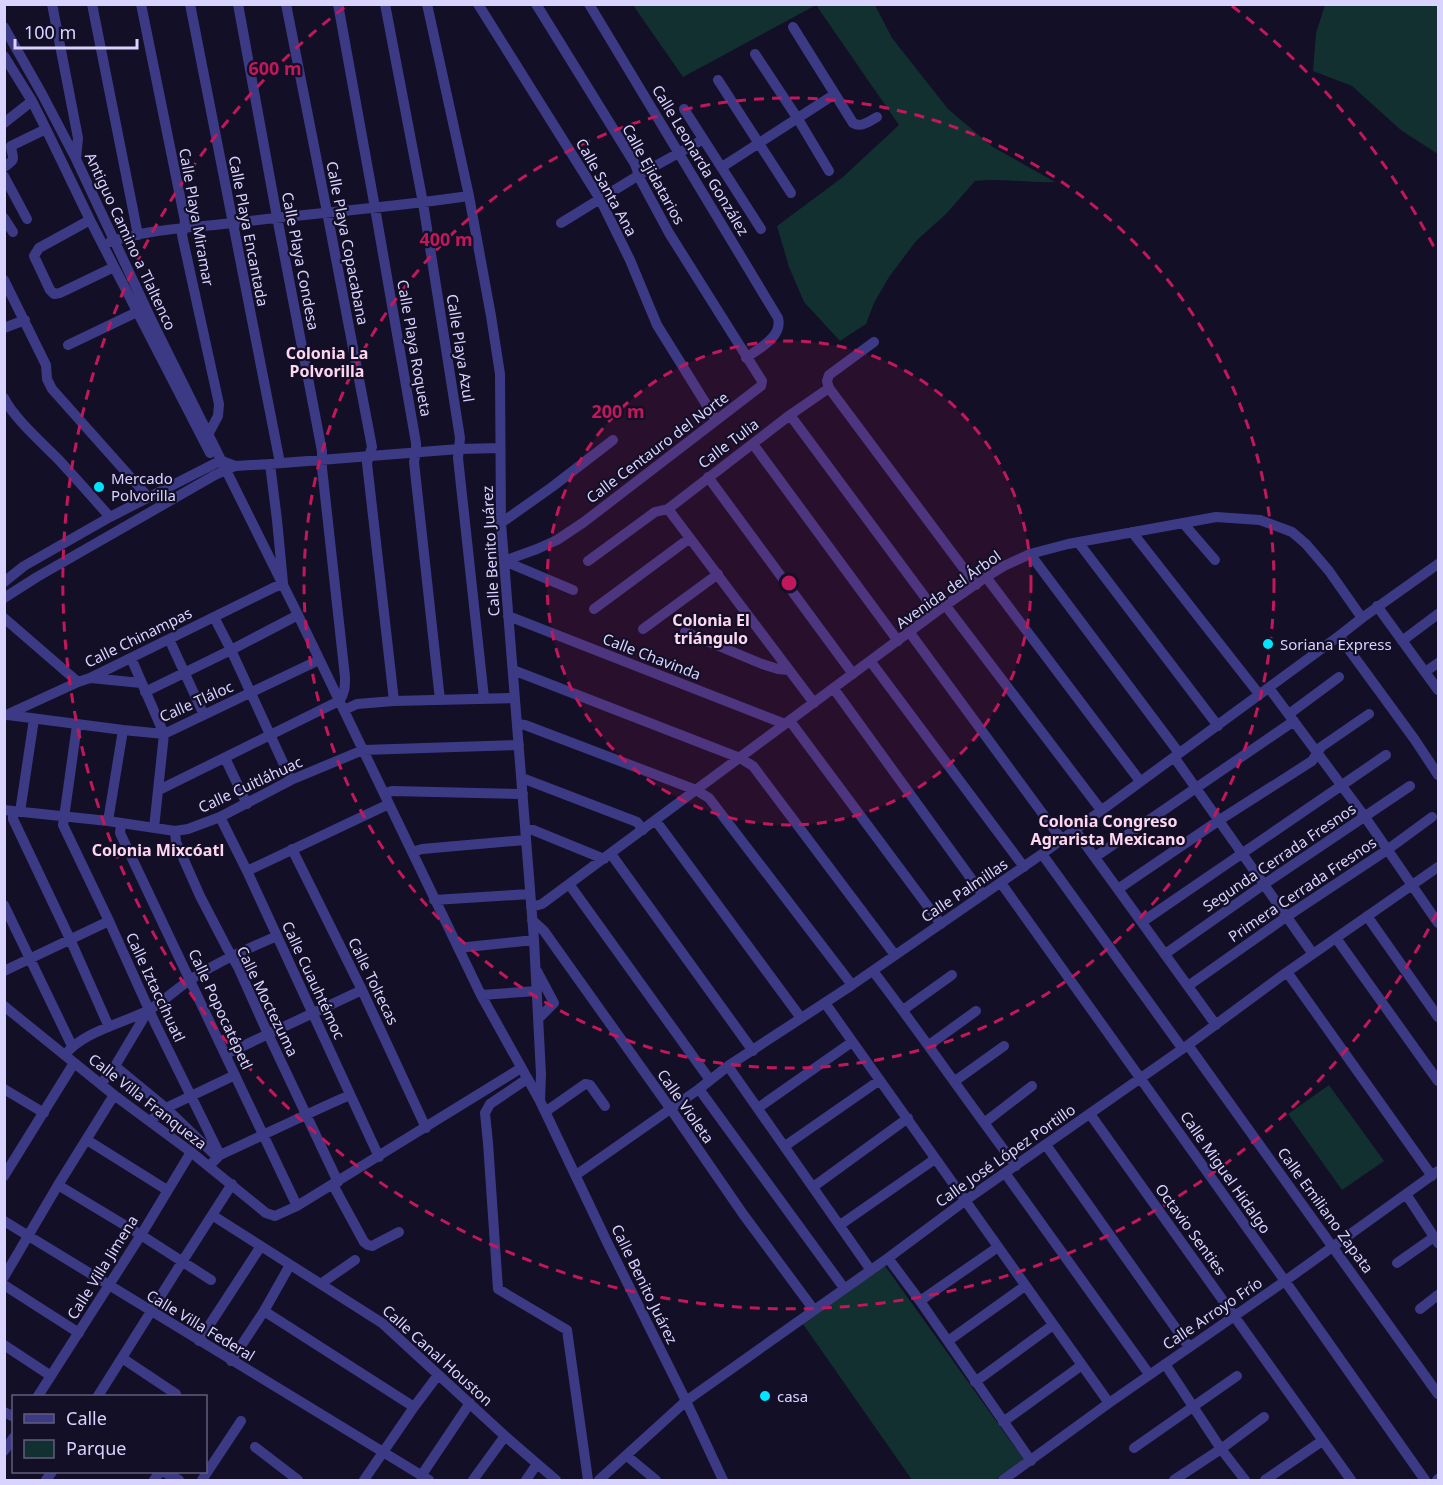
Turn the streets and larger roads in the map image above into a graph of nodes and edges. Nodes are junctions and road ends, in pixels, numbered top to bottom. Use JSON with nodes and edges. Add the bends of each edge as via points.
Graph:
{"nodes":[{"id":1,"x":52,"y":4,"type":"edge"},
{"id":2,"x":92,"y":4,"type":"edge"},
{"id":3,"x":141,"y":4,"type":"edge"},
{"id":4,"x":190,"y":4,"type":"edge"},
{"id":5,"x":238,"y":4,"type":"edge"},
{"id":6,"x":286,"y":4,"type":"edge"},
{"id":7,"x":338,"y":4,"type":"edge"},
{"id":8,"x":385,"y":4,"type":"edge"},
{"id":9,"x":427,"y":4,"type":"edge"},
{"id":10,"x":478,"y":4,"type":"edge"},
{"id":11,"x":536,"y":4,"type":"edge"},
{"id":12,"x":590,"y":4,"type":"edge"},
{"id":13,"x":4,"y":27,"type":"edge"},
{"id":14,"x":793,"y":27,"type":"dead end"},
{"id":15,"x":755,"y":54,"type":"dead end"},
{"id":16,"x":4,"y":56,"type":"edge"},
{"id":17,"x":9,"y":76,"type":"edge"},
{"id":18,"x":718,"y":80,"type":"dead end"},
{"id":19,"x":835,"y":94,"type":"junction"},
{"id":20,"x":32,"y":101,"type":"junction"},
{"id":21,"x":684,"y":109,"type":"dead end"},
{"id":22,"x":877,"y":117,"type":"dead end"},
{"id":23,"x":798,"y":119,"type":"junction"},
{"id":24,"x":4,"y":123,"type":"edge"},
{"id":25,"x":46,"y":129,"type":"junction"},
{"id":26,"x":702,"y":140,"type":"junction"},
{"id":27,"x":758,"y":144,"type":"junction"},
{"id":28,"x":679,"y":152,"type":"junction"},
{"id":29,"x":76,"y":159,"type":"junction"},
{"id":30,"x":4,"y":167,"type":"edge"},
{"id":31,"x":722,"y":167,"type":"junction"},
{"id":32,"x":829,"y":171,"type":"dead end"},
{"id":33,"x":639,"y":175,"type":"junction"},
{"id":34,"x":4,"y":176,"type":"edge"},
{"id":35,"x":791,"y":193,"type":"dead end"},
{"id":36,"x":469,"y":196,"type":"junction"},
{"id":37,"x":600,"y":199,"type":"junction"},
{"id":38,"x":423,"y":203,"type":"junction"},
{"id":39,"x":375,"y":208,"type":"junction"},
{"id":40,"x":327,"y":212,"type":"junction"},
{"id":41,"x":277,"y":217,"type":"junction"},
{"id":42,"x":4,"y":218,"type":"edge"},
{"id":43,"x":27,"y":219,"type":"dead end"},
{"id":44,"x":90,"y":220,"type":"junction"},
{"id":45,"x":232,"y":222,"type":"junction"},
{"id":46,"x":561,"y":223,"type":"dead end"},
{"id":47,"x":184,"y":228,"type":"junction"},
{"id":48,"x":761,"y":229,"type":"dead end"},
{"id":49,"x":13,"y":232,"type":"dead end"},
{"id":50,"x":138,"y":235,"type":"junction"},
{"id":51,"x":114,"y":241,"type":"junction"},
{"id":52,"x":103,"y":245,"type":"junction"},
{"id":53,"x":114,"y":267,"type":"junction"},
{"id":54,"x":4,"y":280,"type":"edge"},
{"id":55,"x":137,"y":312,"type":"junction"},
{"id":56,"x":25,"y":320,"type":"junction"},
{"id":57,"x":149,"y":325,"type":"junction"},
{"id":58,"x":4,"y":328,"type":"edge"},
{"id":59,"x":874,"y":342,"type":"dead end"},
{"id":60,"x":68,"y":345,"type":"dead end"},
{"id":61,"x":746,"y":358,"type":"junction"},
{"id":62,"x":829,"y":388,"type":"junction"},
{"id":63,"x":183,"y":391,"type":"junction"},
{"id":64,"x":4,"y":398,"type":"edge"},
{"id":65,"x":790,"y":415,"type":"junction"},
{"id":66,"x":716,"y":420,"type":"junction"},
{"id":67,"x":209,"y":433,"type":"junction"},
{"id":68,"x":613,"y":440,"type":"dead end"},
{"id":69,"x":753,"y":444,"type":"junction"},
{"id":70,"x":500,"y":448,"type":"junction"},
{"id":71,"x":459,"y":449,"type":"junction"},
{"id":72,"x":416,"y":452,"type":"junction"},
{"id":73,"x":370,"y":455,"type":"junction"},
{"id":74,"x":323,"y":459,"type":"junction"},
{"id":75,"x":275,"y":464,"type":"junction"},
{"id":76,"x":224,"y":466,"type":"junction"},
{"id":77,"x":708,"y":477,"type":"junction"},
{"id":78,"x":149,"y":498,"type":"junction"},
{"id":79,"x":668,"y":508,"type":"junction"},
{"id":80,"x":110,"y":517,"type":"junction"},
{"id":81,"x":1183,"y":522,"type":"junction"},
{"id":82,"x":501,"y":523,"type":"junction"},
{"id":83,"x":1132,"y":532,"type":"junction"},
{"id":84,"x":690,"y":538,"type":"junction"},
{"id":85,"x":1078,"y":542,"type":"junction"},
{"id":86,"x":1030,"y":554,"type":"junction"},
{"id":87,"x":1215,"y":560,"type":"dead end"},
{"id":88,"x":504,"y":561,"type":"junction"},
{"id":89,"x":588,"y":561,"type":"dead end"},
{"id":90,"x":1438,"y":564,"type":"edge"},
{"id":91,"x":718,"y":574,"type":"junction"},
{"id":92,"x":986,"y":577,"type":"junction"},
{"id":93,"x":4,"y":582,"type":"edge"},
{"id":94,"x":283,"y":583,"type":"junction"},
{"id":95,"x":976,"y":585,"type":"junction"},
{"id":96,"x":573,"y":590,"type":"dead end"},
{"id":97,"x":4,"y":598,"type":"edge"},
{"id":98,"x":946,"y":606,"type":"junction"},
{"id":99,"x":1377,"y":606,"type":"junction"},
{"id":100,"x":594,"y":609,"type":"dead end"},
{"id":101,"x":936,"y":612,"type":"junction"},
{"id":102,"x":1438,"y":614,"type":"edge"},
{"id":103,"x":298,"y":615,"type":"junction"},
{"id":104,"x":508,"y":616,"type":"junction"},
{"id":105,"x":214,"y":617,"type":"junction"},
{"id":106,"x":4,"y":618,"type":"edge"},
{"id":107,"x":1362,"y":618,"type":"junction"},
{"id":108,"x":643,"y":629,"type":"dead end"},
{"id":109,"x":685,"y":632,"type":"dead end"},
{"id":110,"x":910,"y":633,"type":"junction"},
{"id":111,"x":1339,"y":636,"type":"junction"},
{"id":112,"x":170,"y":639,"type":"junction"},
{"id":113,"x":898,"y":641,"type":"junction"},
{"id":114,"x":1402,"y":641,"type":"junction"},
{"id":115,"x":231,"y":650,"type":"junction"},
{"id":116,"x":131,"y":658,"type":"junction"},
{"id":117,"x":320,"y":660,"type":"junction"},
{"id":118,"x":871,"y":662,"type":"junction"},
{"id":119,"x":1438,"y":663,"type":"edge"},
{"id":120,"x":513,"y":670,"type":"junction"},
{"id":121,"x":789,"y":670,"type":"junction"},
{"id":122,"x":185,"y":672,"type":"junction"},
{"id":123,"x":1425,"y":672,"type":"junction"},
{"id":124,"x":853,"y":674,"type":"junction"},
{"id":125,"x":1339,"y":677,"type":"dead end"},
{"id":126,"x":90,"y":678,"type":"junction"},
{"id":127,"x":78,"y":682,"type":"junction"},
{"id":128,"x":143,"y":688,"type":"junction"},
{"id":129,"x":834,"y":689,"type":"junction"},
{"id":130,"x":1438,"y":690,"type":"edge"},
{"id":131,"x":1264,"y":691,"type":"junction"},
{"id":132,"x":250,"y":693,"type":"junction"},
{"id":133,"x":484,"y":698,"type":"junction"},
{"id":134,"x":515,"y":698,"type":"junction"},
{"id":135,"x":440,"y":700,"type":"junction"},
{"id":136,"x":394,"y":701,"type":"junction"},
{"id":137,"x":814,"y":703,"type":"junction"},
{"id":138,"x":342,"y":706,"type":"junction"},
{"id":139,"x":1369,"y":714,"type":"dead end"},
{"id":140,"x":204,"y":715,"type":"junction"},
{"id":141,"x":6,"y":716,"type":"edge"},
{"id":142,"x":1291,"y":718,"type":"junction"},
{"id":143,"x":34,"y":719,"type":"junction"},
{"id":144,"x":788,"y":722,"type":"junction"},
{"id":145,"x":517,"y":724,"type":"junction"},
{"id":146,"x":77,"y":725,"type":"junction"},
{"id":147,"x":1218,"y":726,"type":"junction"},
{"id":148,"x":123,"y":730,"type":"junction"},
{"id":149,"x":164,"y":734,"type":"junction"},
{"id":150,"x":270,"y":736,"type":"junction"},
{"id":151,"x":519,"y":745,"type":"junction"},
{"id":152,"x":363,"y":750,"type":"junction"},
{"id":153,"x":1317,"y":754,"type":"junction"},
{"id":154,"x":1177,"y":755,"type":"junction"},
{"id":155,"x":1386,"y":755,"type":"dead end"},
{"id":156,"x":225,"y":758,"type":"junction"},
{"id":157,"x":740,"y":758,"type":"junction"},
{"id":158,"x":1438,"y":775,"type":"edge"},
{"id":159,"x":522,"y":778,"type":"junction"},
{"id":160,"x":291,"y":780,"type":"junction"},
{"id":161,"x":1140,"y":781,"type":"junction"},
{"id":162,"x":1341,"y":786,"type":"junction"},
{"id":163,"x":1410,"y":786,"type":"dead end"},
{"id":164,"x":1196,"y":789,"type":"junction"},
{"id":165,"x":159,"y":790,"type":"junction"},
{"id":166,"x":696,"y":790,"type":"junction"},
{"id":167,"x":384,"y":794,"type":"junction"},
{"id":168,"x":523,"y":794,"type":"junction"},
{"id":169,"x":247,"y":804,"type":"junction"},
{"id":170,"x":389,"y":804,"type":"junction"},
{"id":171,"x":1101,"y":810,"type":"junction"},
{"id":172,"x":13,"y":811,"type":"edge"},
{"id":173,"x":63,"y":816,"type":"junction"},
{"id":174,"x":220,"y":817,"type":"junction"},
{"id":175,"x":1365,"y":817,"type":"junction"},
{"id":176,"x":1432,"y":818,"type":"dead end"},
{"id":177,"x":108,"y":821,"type":"junction"},
{"id":178,"x":656,"y":821,"type":"junction"},
{"id":179,"x":1218,"y":821,"type":"junction"},
{"id":180,"x":120,"y":824,"type":"junction"},
{"id":181,"x":154,"y":828,"type":"junction"},
{"id":182,"x":643,"y":830,"type":"junction"},
{"id":183,"x":1076,"y":830,"type":"junction"},
{"id":184,"x":175,"y":831,"type":"junction"},
{"id":185,"x":526,"y":835,"type":"junction"},
{"id":186,"x":1062,"y":840,"type":"junction"},
{"id":187,"x":292,"y":849,"type":"junction"},
{"id":188,"x":1387,"y":850,"type":"junction"},
{"id":189,"x":412,"y":852,"type":"junction"},
{"id":190,"x":1042,"y":854,"type":"junction"},
{"id":191,"x":1242,"y":854,"type":"junction"},
{"id":192,"x":607,"y":856,"type":"junction"},
{"id":193,"x":1095,"y":857,"type":"junction"},
{"id":194,"x":1024,"y":867,"type":"junction"},
{"id":195,"x":1438,"y":867,"type":"edge"},
{"id":196,"x":248,"y":871,"type":"junction"},
{"id":197,"x":1001,"y":883,"type":"junction"},
{"id":198,"x":569,"y":884,"type":"junction"},
{"id":199,"x":1263,"y":885,"type":"junction"},
{"id":200,"x":1412,"y":885,"type":"junction"},
{"id":201,"x":1118,"y":889,"type":"junction"},
{"id":202,"x":530,"y":894,"type":"junction"},
{"id":203,"x":983,"y":895,"type":"junction"},
{"id":204,"x":434,"y":900,"type":"junction"},
{"id":205,"x":4,"y":905,"type":"edge"},
{"id":206,"x":531,"y":907,"type":"junction"},
{"id":207,"x":1367,"y":916,"type":"junction"},
{"id":208,"x":1286,"y":917,"type":"junction"},
{"id":209,"x":532,"y":920,"type":"junction"},
{"id":210,"x":108,"y":921,"type":"junction"},
{"id":211,"x":1142,"y":922,"type":"junction"},
{"id":212,"x":1438,"y":923,"type":"edge"},
{"id":213,"x":941,"y":924,"type":"junction"},
{"id":214,"x":277,"y":936,"type":"junction"},
{"id":215,"x":1336,"y":938,"type":"junction"},
{"id":216,"x":70,"y":939,"type":"junction"},
{"id":217,"x":534,"y":940,"type":"junction"},
{"id":218,"x":458,"y":948,"type":"junction"},
{"id":219,"x":1165,"y":954,"type":"junction"},
{"id":220,"x":1312,"y":954,"type":"junction"},
{"id":221,"x":895,"y":955,"type":"junction"},
{"id":222,"x":232,"y":956,"type":"junction"},
{"id":223,"x":30,"y":958,"type":"junction"},
{"id":224,"x":535,"y":968,"type":"junction"},
{"id":225,"x":4,"y":971,"type":"edge"},
{"id":226,"x":873,"y":971,"type":"junction"},
{"id":227,"x":1287,"y":972,"type":"junction"},
{"id":228,"x":952,"y":975,"type":"dead end"},
{"id":229,"x":190,"y":980,"type":"junction"},
{"id":230,"x":852,"y":985,"type":"junction"},
{"id":231,"x":1188,"y":986,"type":"junction"},
{"id":232,"x":362,"y":990,"type":"junction"},
{"id":233,"x":537,"y":991,"type":"junction"},
{"id":234,"x":481,"y":995,"type":"junction"},
{"id":235,"x":825,"y":1003,"type":"junction"},
{"id":236,"x":4,"y":1005,"type":"edge"},
{"id":237,"x":149,"y":1009,"type":"junction"},
{"id":238,"x":903,"y":1010,"type":"junction"},
{"id":239,"x":976,"y":1011,"type":"dead end"},
{"id":240,"x":312,"y":1014,"type":"junction"},
{"id":241,"x":1438,"y":1017,"type":"edge"},
{"id":242,"x":539,"y":1018,"type":"junction"},
{"id":243,"x":801,"y":1018,"type":"junction"},
{"id":244,"x":1216,"y":1024,"type":"junction"},
{"id":245,"x":109,"y":1027,"type":"junction"},
{"id":246,"x":268,"y":1034,"type":"junction"},
{"id":247,"x":852,"y":1041,"type":"junction"},
{"id":248,"x":929,"y":1045,"type":"junction"},
{"id":249,"x":1004,"y":1046,"type":"dead end"},
{"id":250,"x":1185,"y":1047,"type":"junction"},
{"id":251,"x":68,"y":1051,"type":"junction"},
{"id":252,"x":753,"y":1051,"type":"junction"},
{"id":253,"x":226,"y":1054,"type":"junction"},
{"id":254,"x":74,"y":1063,"type":"junction"},
{"id":255,"x":115,"y":1066,"type":"junction"},
{"id":256,"x":728,"y":1066,"type":"junction"},
{"id":257,"x":521,"y":1068,"type":"junction"},
{"id":258,"x":235,"y":1075,"type":"junction"},
{"id":259,"x":1140,"y":1078,"type":"junction"},
{"id":260,"x":527,"y":1079,"type":"junction"},
{"id":261,"x":710,"y":1080,"type":"junction"},
{"id":262,"x":880,"y":1080,"type":"junction"},
{"id":263,"x":955,"y":1081,"type":"junction"},
{"id":264,"x":1438,"y":1081,"type":"edge"},
{"id":265,"x":101,"y":1084,"type":"junction"},
{"id":266,"x":1032,"y":1086,"type":"dead end"},
{"id":267,"x":4,"y":1089,"type":"edge"},
{"id":268,"x":699,"y":1089,"type":"junction"},
{"id":269,"x":114,"y":1095,"type":"junction"},
{"id":270,"x":350,"y":1095,"type":"junction"},
{"id":271,"x":192,"y":1096,"type":"junction"},
{"id":272,"x":540,"y":1101,"type":"junction"},
{"id":273,"x":605,"y":1107,"type":"dead end"},
{"id":274,"x":166,"y":1108,"type":"junction"},
{"id":275,"x":670,"y":1108,"type":"junction"},
{"id":276,"x":758,"y":1108,"type":"junction"},
{"id":277,"x":545,"y":1112,"type":"junction"},
{"id":278,"x":44,"y":1113,"type":"junction"},
{"id":279,"x":306,"y":1114,"type":"junction"},
{"id":280,"x":1090,"y":1114,"type":"junction"},
{"id":281,"x":908,"y":1119,"type":"junction"},
{"id":282,"x":150,"y":1121,"type":"junction"},
{"id":283,"x":984,"y":1123,"type":"junction"},
{"id":284,"x":426,"y":1128,"type":"junction"},
{"id":285,"x":264,"y":1135,"type":"junction"},
{"id":286,"x":87,"y":1140,"type":"junction"},
{"id":287,"x":1046,"y":1145,"type":"junction"},
{"id":288,"x":785,"y":1146,"type":"junction"},
{"id":289,"x":191,"y":1152,"type":"junction"},
{"id":290,"x":4,"y":1153,"type":"edge"},
{"id":291,"x":219,"y":1156,"type":"junction"},
{"id":292,"x":379,"y":1157,"type":"junction"},
{"id":293,"x":935,"y":1159,"type":"junction"},
{"id":294,"x":15,"y":1160,"type":"junction"},
{"id":295,"x":209,"y":1166,"type":"junction"},
{"id":296,"x":1016,"y":1166,"type":"junction"},
{"id":297,"x":1005,"y":1173,"type":"junction"},
{"id":298,"x":1435,"y":1174,"type":"edge"},
{"id":299,"x":576,"y":1175,"type":"junction"},
{"id":300,"x":4,"y":1176,"type":"edge"},
{"id":301,"x":335,"y":1183,"type":"junction"},
{"id":302,"x":232,"y":1184,"type":"junction"},
{"id":303,"x":58,"y":1185,"type":"junction"},
{"id":304,"x":813,"y":1187,"type":"junction"},
{"id":305,"x":168,"y":1190,"type":"junction"},
{"id":306,"x":1406,"y":1194,"type":"junction"},
{"id":307,"x":966,"y":1200,"type":"junction"},
{"id":308,"x":297,"y":1206,"type":"junction"},
{"id":309,"x":212,"y":1215,"type":"junction"},
{"id":310,"x":4,"y":1221,"type":"edge"},
{"id":311,"x":840,"y":1225,"type":"junction"},
{"id":312,"x":399,"y":1232,"type":"dead end"},
{"id":313,"x":28,"y":1235,"type":"junction"},
{"id":314,"x":141,"y":1235,"type":"junction"},
{"id":315,"x":1436,"y":1240,"type":"edge"},
{"id":316,"x":261,"y":1246,"type":"junction"},
{"id":317,"x":998,"y":1247,"type":"junction"},
{"id":318,"x":1334,"y":1247,"type":"junction"},
{"id":319,"x":888,"y":1258,"type":"junction"},
{"id":320,"x":355,"y":1260,"type":"dead end"},
{"id":321,"x":182,"y":1262,"type":"junction"},
{"id":322,"x":1398,"y":1263,"type":"dead end"},
{"id":323,"x":290,"y":1264,"type":"junction"},
{"id":324,"x":870,"y":1269,"type":"junction"},
{"id":325,"x":4,"y":1277,"type":"edge"},
{"id":326,"x":211,"y":1280,"type":"dead end"},
{"id":327,"x":1285,"y":1281,"type":"junction"},
{"id":328,"x":322,"y":1283,"type":"junction"},
{"id":329,"x":4,"y":1285,"type":"edge"},
{"id":330,"x":108,"y":1285,"type":"junction"},
{"id":331,"x":1025,"y":1286,"type":"junction"},
{"id":332,"x":844,"y":1288,"type":"junction"},
{"id":333,"x":1438,"y":1295,"type":"edge"},
{"id":334,"x":920,"y":1301,"type":"junction"},
{"id":335,"x":1420,"y":1309,"type":"dead end"},
{"id":336,"x":814,"y":1310,"type":"junction"},
{"id":337,"x":264,"y":1311,"type":"junction"},
{"id":338,"x":151,"y":1312,"type":"junction"},
{"id":339,"x":1235,"y":1316,"type":"junction"},
{"id":340,"x":1053,"y":1325,"type":"junction"},
{"id":341,"x":79,"y":1333,"type":"junction"},
{"id":342,"x":200,"y":1341,"type":"junction"},
{"id":343,"x":948,"y":1341,"type":"junction"},
{"id":344,"x":4,"y":1345,"type":"edge"},
{"id":345,"x":1189,"y":1347,"type":"junction"},
{"id":346,"x":122,"y":1358,"type":"junction"},
{"id":347,"x":231,"y":1360,"type":"junction"},
{"id":348,"x":1165,"y":1364,"type":"junction"},
{"id":349,"x":1082,"y":1365,"type":"junction"},
{"id":350,"x":1149,"y":1374,"type":"junction"},
{"id":351,"x":438,"y":1375,"type":"junction"},
{"id":352,"x":51,"y":1376,"type":"junction"},
{"id":353,"x":1237,"y":1376,"type":"dead end"},
{"id":354,"x":975,"y":1382,"type":"junction"},
{"id":355,"x":176,"y":1394,"type":"dead end"},
{"id":356,"x":1438,"y":1394,"type":"edge"},
{"id":357,"x":39,"y":1395,"type":"edge"},
{"id":358,"x":99,"y":1395,"type":"edge"},
{"id":359,"x":686,"y":1401,"type":"junction"},
{"id":360,"x":470,"y":1403,"type":"junction"},
{"id":361,"x":1109,"y":1403,"type":"junction"},
{"id":362,"x":414,"y":1407,"type":"junction"},
{"id":363,"x":1193,"y":1407,"type":"junction"},
{"id":364,"x":1264,"y":1417,"type":"dead end"},
{"id":365,"x":241,"y":1421,"type":"dead end"},
{"id":366,"x":1003,"y":1422,"type":"junction"},
{"id":367,"x":505,"y":1436,"type":"junction"},
{"id":368,"x":1322,"y":1442,"type":"junction"},
{"id":369,"x":255,"y":1447,"type":"dead end"},
{"id":370,"x":1134,"y":1448,"type":"dead end"},
{"id":371,"x":1221,"y":1449,"type":"junction"},
{"id":372,"x":383,"y":1453,"type":"junction"},
{"id":373,"x":627,"y":1455,"type":"junction"},
{"id":374,"x":1031,"y":1461,"type":"junction"},
{"id":375,"x":537,"y":1464,"type":"junction"},
{"id":376,"x":207,"y":1472,"type":"edge"},
{"id":377,"x":164,"y":1473,"type":"edge"},
{"id":378,"x":425,"y":1478,"type":"edge"},
{"id":379,"x":179,"y":1480,"type":"edge"},
{"id":380,"x":298,"y":1480,"type":"edge"},
{"id":381,"x":364,"y":1480,"type":"edge"},
{"id":382,"x":473,"y":1480,"type":"edge"},
{"id":383,"x":526,"y":1480,"type":"edge"},
{"id":384,"x":556,"y":1480,"type":"edge"},
{"id":385,"x":588,"y":1480,"type":"edge"},
{"id":386,"x":599,"y":1480,"type":"edge"},
{"id":387,"x":656,"y":1480,"type":"edge"},
{"id":388,"x":723,"y":1480,"type":"edge"},
{"id":389,"x":1004,"y":1480,"type":"edge"},
{"id":390,"x":1174,"y":1480,"type":"edge"},
{"id":391,"x":1245,"y":1480,"type":"edge"},
{"id":392,"x":1265,"y":1480,"type":"edge"},
{"id":393,"x":1349,"y":1480,"type":"edge"},
{"id":394,"x":1425,"y":1480,"type":"edge"}],
"edges":[{"from":1,"to":29,"type":"street","via":[[78,138]]},
{"from":2,"to":50,"type":"street"},
{"from":3,"to":47,"type":"street","name":"Calle Playa Miramar"},
{"from":4,"to":45,"type":"street","name":"Calle Playa Encantada"},
{"from":5,"to":41,"type":"street","name":"Calle Playa Condesa"},
{"from":6,"to":40,"type":"street","name":"Calle Playa Copacabana"},
{"from":7,"to":39,"type":"street","name":"Calle Playa Roqueta"},
{"from":8,"to":38,"type":"street","name":"Calle Playa Azul"},
{"from":9,"to":36,"type":"street","name":"Calle Benito Juárez"},
{"from":10,"to":37,"type":"street","name":"Calle Santa Ana"},
{"from":11,"to":33,"type":"street","name":"Calle Ejidatarios"},
{"from":12,"to":28,"type":"street","name":"Calle Leonarda González"},
{"from":13,"to":29,"type":"street","name":"Antiguo Camino a Tlaltenco"},
{"from":14,"to":19,"type":"street"},
{"from":15,"to":23,"type":"street"},
{"from":16,"to":17,"type":"street"},
{"from":17,"to":20,"type":"street"},
{"from":18,"to":27,"type":"street"},
{"from":19,"to":22,"type":"street","via":[[856,126]]},
{"from":19,"to":23,"type":"street"},
{"from":20,"to":24,"type":"street"},
{"from":20,"to":25,"type":"street"},
{"from":21,"to":26,"type":"street"},
{"from":23,"to":27,"type":"street"},
{"from":23,"to":32,"type":"street"},
{"from":25,"to":30,"type":"street","via":[[11,146],[14,159]]},
{"from":25,"to":44,"type":"street"},
{"from":26,"to":28,"type":"street"},
{"from":26,"to":31,"type":"street"},
{"from":27,"to":31,"type":"street"},
{"from":27,"to":35,"type":"street"},
{"from":28,"to":33,"type":"street"},
{"from":28,"to":61,"type":"street","name":"Calle Leonarda González","via":[[778,318],[778,332]]},
{"from":29,"to":51,"type":"street","name":"Antiguo Camino a Tlaltenco"},
{"from":31,"to":48,"type":"street"},
{"from":33,"to":37,"type":"street"},
{"from":33,"to":61,"type":"street","name":"Calle Ejidatarios"},
{"from":34,"to":43,"type":"street"},
{"from":36,"to":38,"type":"street"},
{"from":36,"to":70,"type":"street","name":"Calle Benito Juárez","via":[[500,374]]},
{"from":37,"to":46,"type":"street"},
{"from":37,"to":66,"type":"street","name":"Calle Santa Ana","via":[[657,325]]},
{"from":38,"to":39,"type":"street"},
{"from":38,"to":71,"type":"street","name":"Calle Playa Azul"},
{"from":39,"to":40,"type":"street"},
{"from":39,"to":72,"type":"street","name":"Calle Playa Roqueta"},
{"from":40,"to":41,"type":"street"},
{"from":40,"to":73,"type":"street","name":"Calle Playa Copacabana","via":[[372,447]]},
{"from":41,"to":45,"type":"street"},
{"from":41,"to":74,"type":"street","name":"Calle Playa Condesa"},
{"from":42,"to":49,"type":"street"},
{"from":44,"to":52,"type":"street"},
{"from":44,"to":53,"type":"street","via":[[36,252],[34,256],[50,290],[60,293]]},
{"from":45,"to":47,"type":"street"},
{"from":45,"to":75,"type":"street","name":"Calle Playa Encantada"},
{"from":47,"to":50,"type":"street"},
{"from":47,"to":67,"type":"street","name":"Calle Playa Miramar","via":[[219,404]]},
{"from":50,"to":51,"type":"street"},
{"from":51,"to":52,"type":"street"},
{"from":51,"to":57,"type":"street","name":"Antiguo Camino a Tlaltenco"},
{"from":52,"to":53,"type":"street"},
{"from":53,"to":55,"type":"street"},
{"from":54,"to":56,"type":"street"},
{"from":55,"to":57,"type":"street"},
{"from":55,"to":60,"type":"street"},
{"from":56,"to":58,"type":"street"},
{"from":56,"to":78,"type":"street","via":[[46,365],[52,389]]},
{"from":57,"to":63,"type":"street","name":"Antiguo Camino a Tlaltenco"},
{"from":59,"to":62,"type":"street","name":"Calle Tulia","via":[[829,375]]},
{"from":61,"to":66,"type":"street","name":"Calle Centauro del Norte","via":[[762,381],[761,386]]},
{"from":62,"to":65,"type":"street","name":"Calle Tulia"},
{"from":62,"to":95,"type":"street"},
{"from":63,"to":67,"type":"street","name":"Antiguo Camino a Tlaltenco"},
{"from":63,"to":76,"type":"street"},
{"from":64,"to":80,"type":"street"},
{"from":65,"to":69,"type":"street","name":"Calle Tulia"},
{"from":65,"to":101,"type":"street"},
{"from":66,"to":88,"type":"street","name":"Calle Centauro del Norte","via":[[584,522],[556,540]]},
{"from":67,"to":76,"type":"street","name":"Antiguo Camino a Tlaltenco"},
{"from":68,"to":82,"type":"street"},
{"from":69,"to":77,"type":"street","name":"Calle Tulia"},
{"from":69,"to":113,"type":"street"},
{"from":70,"to":71,"type":"street"},
{"from":70,"to":82,"type":"street","name":"Calle Benito Juárez"},
{"from":71,"to":72,"type":"street"},
{"from":71,"to":133,"type":"street","name":"Calle Playa Azul"},
{"from":72,"to":73,"type":"street"},
{"from":72,"to":135,"type":"street","name":"Calle Playa Roqueta"},
{"from":73,"to":74,"type":"street"},
{"from":73,"to":136,"type":"street","name":"Calle Playa Copacabana","via":[[367,463]]},
{"from":74,"to":75,"type":"street"},
{"from":74,"to":138,"type":"street","name":"Calle Playa Condesa","via":[[345,677]]},
{"from":75,"to":76,"type":"street"},
{"from":75,"to":94,"type":"street","name":"Calle Playa Encantada"},
{"from":76,"to":78,"type":"street"},
{"from":76,"to":94,"type":"street","name":"Calle Benito Juárez"},
{"from":76,"to":97,"type":"street"},
{"from":77,"to":79,"type":"street","name":"Calle Tulia"},
{"from":77,"to":124,"type":"street"},
{"from":78,"to":80,"type":"street"},
{"from":79,"to":84,"type":"street"},
{"from":79,"to":89,"type":"street","name":"Calle Tulia","via":[[655,512]]},
{"from":80,"to":93,"type":"street","via":[[24,566]]},
{"from":81,"to":83,"type":"street","name":"Avenida del Árbol"},
{"from":81,"to":87,"type":"street"},
{"from":81,"to":107,"type":"street","name":"Avenida del Árbol","via":[[1240,518],[1260,520],[1292,532],[1329,572]]},
{"from":82,"to":88,"type":"street","name":"Calle Benito Juárez"},
{"from":83,"to":85,"type":"street","name":"Avenida del Árbol"},
{"from":83,"to":131,"type":"street"},
{"from":84,"to":91,"type":"street"},
{"from":84,"to":100,"type":"street"},
{"from":85,"to":86,"type":"street","name":"Avenida del Árbol"},
{"from":85,"to":147,"type":"street"},
{"from":86,"to":92,"type":"street","name":"Avenida del Árbol"},
{"from":86,"to":154,"type":"street"},
{"from":88,"to":96,"type":"street"},
{"from":88,"to":104,"type":"street","name":"Calle Benito Juárez"},
{"from":90,"to":99,"type":"street"},
{"from":91,"to":108,"type":"street"},
{"from":91,"to":121,"type":"street"},
{"from":92,"to":95,"type":"street","name":"Avenida del Árbol"},
{"from":92,"to":161,"type":"street"},
{"from":94,"to":103,"type":"street","name":"Calle Benito Juárez"},
{"from":94,"to":105,"type":"street","name":"Calle Chinampas"},
{"from":95,"to":98,"type":"street","name":"Avenida del Árbol"},
{"from":98,"to":101,"type":"street","name":"Avenida del Árbol"},
{"from":98,"to":171,"type":"street"},
{"from":99,"to":107,"type":"street"},
{"from":99,"to":114,"type":"street"},
{"from":101,"to":110,"type":"street","name":"Avenida del Árbol"},
{"from":102,"to":114,"type":"street"},
{"from":103,"to":115,"type":"street"},
{"from":103,"to":117,"type":"street","name":"Calle Benito Juárez"},
{"from":104,"to":120,"type":"street","name":"Calle Benito Juárez"},
{"from":104,"to":144,"type":"street","name":"Calle Chavinda"},
{"from":105,"to":112,"type":"street","name":"Calle Chinampas"},
{"from":105,"to":115,"type":"street"},
{"from":106,"to":127,"type":"street"},
{"from":107,"to":111,"type":"street","name":"Calle Palmillas"},
{"from":109,"to":121,"type":"street","via":[[762,664]]},
{"from":110,"to":113,"type":"street","name":"Avenida del Árbol"},
{"from":110,"to":186,"type":"street"},
{"from":111,"to":131,"type":"street","name":"Calle Palmillas"},
{"from":111,"to":158,"type":"street"},
{"from":112,"to":116,"type":"street","name":"Calle Chinampas"},
{"from":112,"to":122,"type":"street"},
{"from":113,"to":118,"type":"street","name":"Avenida del Árbol"},
{"from":114,"to":123,"type":"street"},
{"from":115,"to":122,"type":"street"},
{"from":115,"to":132,"type":"street"},
{"from":116,"to":126,"type":"street","name":"Calle Chinampas"},
{"from":116,"to":128,"type":"street"},
{"from":117,"to":132,"type":"street","name":"Calle Tláloc"},
{"from":117,"to":138,"type":"street","name":"Calle Benito Juárez"},
{"from":118,"to":124,"type":"street","name":"Avenida del Árbol"},
{"from":118,"to":194,"type":"street"},
{"from":119,"to":123,"type":"street"},
{"from":120,"to":134,"type":"street","name":"Calle Benito Juárez"},
{"from":120,"to":157,"type":"street"},
{"from":121,"to":137,"type":"street"},
{"from":122,"to":128,"type":"street"},
{"from":122,"to":140,"type":"street"},
{"from":123,"to":130,"type":"street"},
{"from":124,"to":129,"type":"street","name":"Avenida del Árbol"},
{"from":125,"to":142,"type":"street"},
{"from":126,"to":127,"type":"street","name":"Calle Chinampas"},
{"from":126,"to":128,"type":"street"},
{"from":127,"to":141,"type":"street","name":"Calle Chinampas"},
{"from":128,"to":149,"type":"street"},
{"from":129,"to":137,"type":"street","name":"Avenida del Árbol"},
{"from":129,"to":203,"type":"street"},
{"from":131,"to":142,"type":"street"},
{"from":131,"to":147,"type":"street","name":"Calle Palmillas"},
{"from":132,"to":140,"type":"street","name":"Calle Tláloc"},
{"from":132,"to":150,"type":"street"},
{"from":133,"to":134,"type":"street"},
{"from":133,"to":135,"type":"street"},
{"from":134,"to":145,"type":"street","name":"Calle Benito Juárez"},
{"from":135,"to":136,"type":"street"},
{"from":136,"to":138,"type":"street"},
{"from":137,"to":144,"type":"street","name":"Avenida del Árbol"},
{"from":138,"to":150,"type":"street"},
{"from":138,"to":152,"type":"street","name":"Calle Benito Juárez"},
{"from":139,"to":153,"type":"street","via":[[1321,747]]},
{"from":140,"to":149,"type":"street","name":"Calle Tláloc"},
{"from":141,"to":143,"type":"street","name":"Calle Tláloc"},
{"from":142,"to":153,"type":"street"},
{"from":142,"to":164,"type":"street"},
{"from":143,"to":146,"type":"street","name":"Calle Tláloc"},
{"from":143,"to":172,"type":"street"},
{"from":144,"to":157,"type":"street","name":"Avenida del Árbol"},
{"from":144,"to":213,"type":"street"},
{"from":145,"to":151,"type":"street","name":"Calle Benito Juárez"},
{"from":145,"to":166,"type":"street"},
{"from":146,"to":148,"type":"street","name":"Calle Tláloc"},
{"from":146,"to":173,"type":"street"},
{"from":147,"to":154,"type":"street","name":"Calle Palmillas"},
{"from":148,"to":149,"type":"street","name":"Calle Tláloc"},
{"from":148,"to":177,"type":"street"},
{"from":149,"to":165,"type":"street"},
{"from":150,"to":156,"type":"street"},
{"from":150,"to":160,"type":"street"},
{"from":151,"to":152,"type":"street"},
{"from":151,"to":159,"type":"street","name":"Calle Benito Juárez"},
{"from":152,"to":160,"type":"street","name":"Calle Cuitláhuac"},
{"from":152,"to":167,"type":"street","name":"Calle Benito Juárez"},
{"from":153,"to":162,"type":"street"},
{"from":153,"to":179,"type":"street"},
{"from":154,"to":161,"type":"street","name":"Calle Palmillas"},
{"from":154,"to":164,"type":"street"},
{"from":155,"to":162,"type":"street"},
{"from":156,"to":165,"type":"street"},
{"from":156,"to":169,"type":"street"},
{"from":157,"to":166,"type":"street","name":"Avenida del Árbol"},
{"from":157,"to":221,"type":"street","via":[[753,766]]},
{"from":159,"to":168,"type":"street","name":"Calle Benito Juárez"},
{"from":159,"to":182,"type":"street","via":[[637,822]]},
{"from":160,"to":169,"type":"street","name":"Calle Cuitláhuac"},
{"from":161,"to":171,"type":"street","name":"Calle Palmillas"},
{"from":162,"to":175,"type":"street"},
{"from":162,"to":191,"type":"street"},
{"from":163,"to":175,"type":"street","name":"Segunda Cerrada Fresnos"},
{"from":164,"to":179,"type":"street"},
{"from":164,"to":193,"type":"street"},
{"from":165,"to":181,"type":"street"},
{"from":166,"to":178,"type":"street","name":"Avenida del Árbol"},
{"from":166,"to":230,"type":"street","via":[[709,798]]},
{"from":167,"to":168,"type":"street"},
{"from":167,"to":170,"type":"street","name":"Calle Benito Juárez"},
{"from":168,"to":185,"type":"street","name":"Calle Benito Juárez"},
{"from":169,"to":174,"type":"street","name":"Calle Cuitláhuac"},
{"from":170,"to":187,"type":"street"},
{"from":170,"to":189,"type":"street","name":"Calle Benito Juárez"},
{"from":171,"to":183,"type":"street","name":"Calle Palmillas"},
{"from":172,"to":173,"type":"street","name":"Calle Cuitláhuac"},
{"from":172,"to":216,"type":"street","via":[[13,819]]},
{"from":173,"to":177,"type":"street","name":"Calle Cuitláhuac"},
{"from":173,"to":210,"type":"street","name":"Calle Iztaccíhuatl","via":[[63,825]]},
{"from":174,"to":184,"type":"street","name":"Calle Cuitláhuac"},
{"from":174,"to":196,"type":"street","name":"Calle Cuauhtémoc"},
{"from":175,"to":188,"type":"street"},
{"from":175,"to":199,"type":"street","name":"Segunda Cerrada Fresnos"},
{"from":176,"to":188,"type":"street","name":"Primera Cerrada Fresnos"},
{"from":177,"to":180,"type":"street","name":"Calle Cuitláhuac"},
{"from":178,"to":182,"type":"street","name":"Avenida del Árbol"},
{"from":178,"to":243,"type":"street"},
{"from":179,"to":191,"type":"street"},
{"from":179,"to":201,"type":"street"},
{"from":180,"to":181,"type":"street","name":"Calle Cuitláhuac"},
{"from":180,"to":229,"type":"street","name":"Calle Popocatépetl","via":[[120,833]]},
{"from":181,"to":184,"type":"street","name":"Calle Cuitláhuac"},
{"from":182,"to":192,"type":"street","name":"Avenida del Árbol"},
{"from":183,"to":186,"type":"street","name":"Calle Palmillas"},
{"from":183,"to":193,"type":"street"},
{"from":184,"to":222,"type":"street","name":"Calle Moctezuma","via":[[176,842],[200,896]]},
{"from":185,"to":189,"type":"street"},
{"from":185,"to":192,"type":"street","via":[[533,830]]},
{"from":185,"to":202,"type":"street","name":"Calle Benito Juárez"},
{"from":186,"to":190,"type":"street","name":"Calle Palmillas"},
{"from":187,"to":196,"type":"street"},
{"from":187,"to":232,"type":"street","name":"Calle Toltecas"},
{"from":188,"to":200,"type":"street"},
{"from":188,"to":208,"type":"street","name":"Primera Cerrada Fresnos"},
{"from":189,"to":204,"type":"street","name":"Calle Benito Juárez"},
{"from":190,"to":194,"type":"street","name":"Calle Palmillas"},
{"from":190,"to":250,"type":"street","name":"Calle Emiliano Zapata"},
{"from":191,"to":199,"type":"street"},
{"from":191,"to":211,"type":"street"},
{"from":192,"to":198,"type":"street","name":"Avenida del Árbol"},
{"from":192,"to":252,"type":"street"},
{"from":193,"to":201,"type":"street"},
{"from":194,"to":197,"type":"street","name":"Calle Palmillas"},
{"from":195,"to":200,"type":"street","name":"Calle José López Portillo"},
{"from":196,"to":214,"type":"street","name":"Calle Cuauhtémoc"},
{"from":197,"to":203,"type":"street","name":"Calle Palmillas"},
{"from":197,"to":259,"type":"street","name":"Calle Miguel Hidalgo"},
{"from":198,"to":206,"type":"street","name":"Avenida del Árbol","via":[[542,904]]},
{"from":198,"to":261,"type":"street"},
{"from":199,"to":208,"type":"street"},
{"from":199,"to":219,"type":"street","name":"Segunda Cerrada Fresnos"},
{"from":200,"to":207,"type":"street","name":"Calle José López Portillo"},
{"from":200,"to":212,"type":"street"},
{"from":201,"to":211,"type":"street"},
{"from":202,"to":204,"type":"street"},
{"from":202,"to":206,"type":"street","name":"Calle Benito Juárez"},
{"from":203,"to":213,"type":"street","name":"Calle Palmillas"},
{"from":204,"to":218,"type":"street","name":"Calle Benito Juárez"},
{"from":205,"to":223,"type":"street"},
{"from":206,"to":209,"type":"street","name":"Calle Benito Juárez"},
{"from":207,"to":215,"type":"street","name":"Calle José López Portillo"},
{"from":207,"to":241,"type":"street"},
{"from":208,"to":220,"type":"street"},
{"from":208,"to":231,"type":"street","name":"Primera Cerrada Fresnos"},
{"from":209,"to":217,"type":"street","name":"Calle Benito Juárez"},
{"from":209,"to":275,"type":"street","name":"Calle Violeta","via":[[544,931]]},
{"from":210,"to":216,"type":"street"},
{"from":210,"to":237,"type":"street","name":"Calle Iztaccíhuatl"},
{"from":211,"to":219,"type":"street"},
{"from":213,"to":221,"type":"street","name":"Calle Palmillas"},
{"from":214,"to":222,"type":"street"},
{"from":214,"to":240,"type":"street","name":"Calle Cuauhtémoc"},
{"from":215,"to":220,"type":"street","name":"Calle José López Portillo"},
{"from":215,"to":264,"type":"street"},
{"from":216,"to":223,"type":"street"},
{"from":216,"to":245,"type":"street"},
{"from":217,"to":218,"type":"street"},
{"from":217,"to":224,"type":"street","name":"Calle Benito Juárez"},
{"from":218,"to":234,"type":"street","name":"Calle Benito Juárez"},
{"from":219,"to":231,"type":"street"},
{"from":220,"to":227,"type":"street","name":"Calle José López Portillo"},
{"from":221,"to":226,"type":"street","name":"Calle Palmillas"},
{"from":222,"to":229,"type":"street"},
{"from":222,"to":246,"type":"street","name":"Calle Moctezuma"},
{"from":223,"to":225,"type":"street"},
{"from":223,"to":251,"type":"street"},
{"from":224,"to":233,"type":"street","name":"Calle Benito Juárez"},
{"from":224,"to":242,"type":"street","via":[[554,1003]]},
{"from":226,"to":230,"type":"street","name":"Calle Palmillas"},
{"from":226,"to":238,"type":"street"},
{"from":227,"to":244,"type":"street","name":"Calle José López Portillo"},
{"from":227,"to":298,"type":"street"},
{"from":228,"to":238,"type":"street"},
{"from":229,"to":237,"type":"street"},
{"from":229,"to":253,"type":"street","name":"Calle Popocatépetl"},
{"from":230,"to":235,"type":"street","name":"Calle Palmillas"},
{"from":231,"to":244,"type":"street"},
{"from":232,"to":240,"type":"street"},
{"from":232,"to":284,"type":"street","name":"Calle Toltecas"},
{"from":233,"to":234,"type":"street"},
{"from":233,"to":242,"type":"street","name":"Calle Benito Juárez"},
{"from":234,"to":257,"type":"street","name":"Calle Benito Juárez"},
{"from":235,"to":243,"type":"street","name":"Calle Palmillas"},
{"from":235,"to":247,"type":"street"},
{"from":236,"to":251,"type":"street","name":"Calle Villa Franqueza"},
{"from":237,"to":245,"type":"street"},
{"from":237,"to":255,"type":"street"},
{"from":237,"to":271,"type":"street","name":"Calle Iztaccíhuatl"},
{"from":238,"to":248,"type":"street"},
{"from":239,"to":248,"type":"street"},
{"from":240,"to":246,"type":"street"},
{"from":240,"to":270,"type":"street","name":"Calle Cuauhtémoc"},
{"from":242,"to":272,"type":"street","name":"Calle Benito Juárez"},
{"from":243,"to":252,"type":"street","name":"Calle Palmillas"},
{"from":244,"to":250,"type":"street","name":"Calle José López Portillo"},
{"from":245,"to":251,"type":"street"},
{"from":246,"to":253,"type":"street"},
{"from":246,"to":279,"type":"street","name":"Calle Moctezuma"},
{"from":247,"to":262,"type":"street"},
{"from":247,"to":276,"type":"street"},
{"from":248,"to":263,"type":"street"},
{"from":249,"to":263,"type":"street"},
{"from":250,"to":259,"type":"street","name":"Calle José López Portillo"},
{"from":250,"to":318,"type":"street","name":"Calle Emiliano Zapata"},
{"from":251,"to":254,"type":"street","name":"Calle Villa Franqueza"},
{"from":252,"to":256,"type":"street","name":"Calle Palmillas"},
{"from":253,"to":258,"type":"street","name":"Calle Popocatépetl"},
{"from":254,"to":265,"type":"street","name":"Calle Villa Franqueza"},
{"from":254,"to":278,"type":"street"},
{"from":255,"to":265,"type":"street"},
{"from":255,"to":274,"type":"street"},
{"from":256,"to":261,"type":"street","name":"Calle Palmillas"},
{"from":256,"to":276,"type":"street"},
{"from":257,"to":260,"type":"street","name":"Calle Benito Juárez"},
{"from":257,"to":284,"type":"street"},
{"from":258,"to":271,"type":"street"},
{"from":258,"to":285,"type":"street","name":"Calle Popocatépetl"},
{"from":259,"to":280,"type":"street","name":"Calle José López Portillo"},
{"from":259,"to":327,"type":"street","name":"Calle Miguel Hidalgo"},
{"from":260,"to":272,"type":"street","name":"Calle Benito Juárez"},
{"from":260,"to":385,"type":"street","via":[[490,1104],[485,1113],[498,1288],[567,1330]]},
{"from":261,"to":268,"type":"street","name":"Calle Palmillas"},
{"from":262,"to":281,"type":"street"},
{"from":262,"to":288,"type":"street"},
{"from":263,"to":283,"type":"street"},
{"from":265,"to":269,"type":"street","name":"Calle Villa Franqueza"},
{"from":266,"to":283,"type":"street"},
{"from":267,"to":278,"type":"street"},
{"from":268,"to":275,"type":"street","name":"Calle Palmillas"},
{"from":268,"to":332,"type":"street"},
{"from":269,"to":282,"type":"street","name":"Calle Villa Franqueza"},
{"from":269,"to":286,"type":"street"},
{"from":270,"to":279,"type":"street"},
{"from":270,"to":292,"type":"street","name":"Calle Cuauhtémoc"},
{"from":271,"to":274,"type":"street"},
{"from":271,"to":291,"type":"street","name":"Calle Iztaccíhuatl"},
{"from":272,"to":277,"type":"street","name":"Calle Benito Juárez"},
{"from":273,"to":277,"type":"street","via":[[590,1085],[585,1084]]},
{"from":274,"to":282,"type":"street"},
{"from":274,"to":291,"type":"street"},
{"from":275,"to":299,"type":"street","name":"Calle Palmillas"},
{"from":275,"to":336,"type":"street","name":"Calle Violeta"},
{"from":276,"to":288,"type":"street"},
{"from":277,"to":299,"type":"street","name":"Calle Benito Juárez"},
{"from":278,"to":294,"type":"street"},
{"from":279,"to":285,"type":"street"},
{"from":279,"to":301,"type":"street","name":"Calle Moctezuma"},
{"from":280,"to":287,"type":"street","name":"Calle José López Portillo"},
{"from":280,"to":339,"type":"street","name":"Octavio Senties"},
{"from":281,"to":293,"type":"street"},
{"from":281,"to":304,"type":"street"},
{"from":282,"to":289,"type":"street","name":"Calle Villa Franqueza"},
{"from":283,"to":296,"type":"street"},
{"from":284,"to":292,"type":"street"},
{"from":285,"to":291,"type":"street"},
{"from":285,"to":308,"type":"street","name":"Calle Popocatépetl"},
{"from":286,"to":303,"type":"street"},
{"from":286,"to":305,"type":"street"},
{"from":287,"to":296,"type":"street","name":"Calle José López Portillo"},
{"from":287,"to":345,"type":"street"},
{"from":288,"to":304,"type":"street"},
{"from":289,"to":295,"type":"street","name":"Calle Villa Franqueza"},
{"from":289,"to":305,"type":"street","name":"Calle Villa Jimena"},
{"from":290,"to":294,"type":"street"},
{"from":291,"to":295,"type":"street"},
{"from":292,"to":301,"type":"street"},
{"from":293,"to":307,"type":"street"},
{"from":293,"to":311,"type":"street"},
{"from":294,"to":300,"type":"street"},
{"from":295,"to":302,"type":"street","name":"Calle Villa Franqueza"},
{"from":296,"to":297,"type":"street","name":"Calle José López Portillo"},
{"from":297,"to":307,"type":"street","name":"Calle José López Portillo"},
{"from":297,"to":350,"type":"street"},
{"from":298,"to":306,"type":"street","name":"Calle Arroyo Frío"},
{"from":299,"to":359,"type":"street","name":"Calle Benito Juárez"},
{"from":301,"to":308,"type":"street"},
{"from":301,"to":312,"type":"street","name":"Calle Moctezuma","via":[[364,1242],[372,1246]]},
{"from":302,"to":308,"type":"street","name":"Calle Villa Franqueza","via":[[266,1213],[275,1216]]},
{"from":302,"to":309,"type":"street"},
{"from":303,"to":313,"type":"street"},
{"from":303,"to":314,"type":"street"},
{"from":304,"to":311,"type":"street"},
{"from":305,"to":314,"type":"street","name":"Calle Villa Jimena"},
{"from":306,"to":315,"type":"street"},
{"from":306,"to":318,"type":"street","name":"Calle Arroyo Frío"},
{"from":307,"to":317,"type":"street"},
{"from":307,"to":319,"type":"street","name":"Calle José López Portillo"},
{"from":309,"to":316,"type":"street","name":"Calle Canal Houston"},
{"from":309,"to":321,"type":"street"},
{"from":310,"to":313,"type":"street","name":"Calle Villa Federal"},
{"from":311,"to":324,"type":"street"},
{"from":313,"to":325,"type":"street"},
{"from":313,"to":330,"type":"street","name":"Calle Villa Federal"},
{"from":314,"to":321,"type":"street"},
{"from":314,"to":330,"type":"street","name":"Calle Villa Jimena"},
{"from":315,"to":322,"type":"street"},
{"from":316,"to":323,"type":"street","name":"Calle Canal Houston"},
{"from":316,"to":342,"type":"street"},
{"from":317,"to":331,"type":"street"},
{"from":317,"to":334,"type":"street"},
{"from":318,"to":327,"type":"street","name":"Calle Arroyo Frío"},
{"from":318,"to":356,"type":"street","name":"Calle Emiliano Zapata"},
{"from":319,"to":324,"type":"street","name":"Calle José López Portillo"},
{"from":319,"to":334,"type":"street"},
{"from":320,"to":328,"type":"street"},
{"from":321,"to":326,"type":"street"},
{"from":321,"to":338,"type":"street"},
{"from":323,"to":328,"type":"street","name":"Calle Canal Houston"},
{"from":323,"to":337,"type":"street"},
{"from":324,"to":332,"type":"street","name":"Calle José López Portillo"},
{"from":327,"to":339,"type":"street","name":"Calle Arroyo Frío"},
{"from":327,"to":394,"type":"street","name":"Calle Miguel Hidalgo"},
{"from":328,"to":351,"type":"street","name":"Calle Canal Houston","via":[[382,1323]]},
{"from":329,"to":341,"type":"street"},
{"from":330,"to":338,"type":"street","name":"Calle Villa Federal"},
{"from":330,"to":341,"type":"street","name":"Calle Villa Jimena"},
{"from":331,"to":340,"type":"street"},
{"from":331,"to":343,"type":"street"},
{"from":332,"to":336,"type":"street","name":"Calle José López Portillo"},
{"from":333,"to":335,"type":"street"},
{"from":334,"to":343,"type":"street"},
{"from":336,"to":359,"type":"street","name":"Calle José López Portillo"},
{"from":337,"to":347,"type":"street"},
{"from":337,"to":362,"type":"street"},
{"from":338,"to":342,"type":"street","name":"Calle Villa Federal"},
{"from":338,"to":346,"type":"street"},
{"from":339,"to":345,"type":"street","name":"Calle Arroyo Frío"},
{"from":339,"to":368,"type":"street","name":"Octavio Senties"},
{"from":340,"to":349,"type":"street"},
{"from":340,"to":354,"type":"street"},
{"from":341,"to":352,"type":"street","name":"Calle Villa Jimena"},
{"from":342,"to":347,"type":"street","name":"Calle Villa Federal"},
{"from":343,"to":354,"type":"street"},
{"from":344,"to":352,"type":"street"},
{"from":345,"to":348,"type":"street","name":"Calle Arroyo Frío"},
{"from":346,"to":355,"type":"street"},
{"from":346,"to":358,"type":"street"},
{"from":347,"to":372,"type":"street","name":"Calle Villa Federal"},
{"from":348,"to":350,"type":"street","name":"Calle Arroyo Frío"},
{"from":348,"to":363,"type":"street"},
{"from":349,"to":361,"type":"street"},
{"from":349,"to":366,"type":"street"},
{"from":350,"to":361,"type":"street","name":"Calle Arroyo Frío"},
{"from":351,"to":360,"type":"street","name":"Calle Canal Houston"},
{"from":351,"to":362,"type":"street"},
{"from":352,"to":357,"type":"street","name":"Calle Villa Jimena"},
{"from":353,"to":363,"type":"street"},
{"from":354,"to":366,"type":"street"},
{"from":359,"to":373,"type":"street","name":"Calle José López Portillo"},
{"from":359,"to":388,"type":"street","name":"Calle Benito Juárez"},
{"from":360,"to":367,"type":"street","name":"Calle Canal Houston"},
{"from":360,"to":378,"type":"street"},
{"from":361,"to":374,"type":"street","name":"Calle Arroyo Frío"},
{"from":362,"to":372,"type":"street"},
{"from":363,"to":370,"type":"street"},
{"from":363,"to":371,"type":"street"},
{"from":364,"to":371,"type":"street"},
{"from":365,"to":376,"type":"street"},
{"from":366,"to":374,"type":"street"},
{"from":367,"to":375,"type":"street","name":"Calle Canal Houston"},
{"from":367,"to":382,"type":"street"},
{"from":368,"to":392,"type":"street"},
{"from":368,"to":393,"type":"street","name":"Octavio Senties"},
{"from":369,"to":380,"type":"street"},
{"from":371,"to":390,"type":"street"},
{"from":371,"to":391,"type":"street"},
{"from":372,"to":378,"type":"street","name":"Calle Villa Federal"},
{"from":372,"to":381,"type":"street"},
{"from":373,"to":386,"type":"street","name":"Calle José López Portillo"},
{"from":373,"to":387,"type":"street"},
{"from":374,"to":389,"type":"street","name":"Calle Arroyo Frío"},
{"from":375,"to":383,"type":"street"},
{"from":375,"to":384,"type":"street","name":"Calle Canal Houston"},
{"from":377,"to":379,"type":"street"}]}
